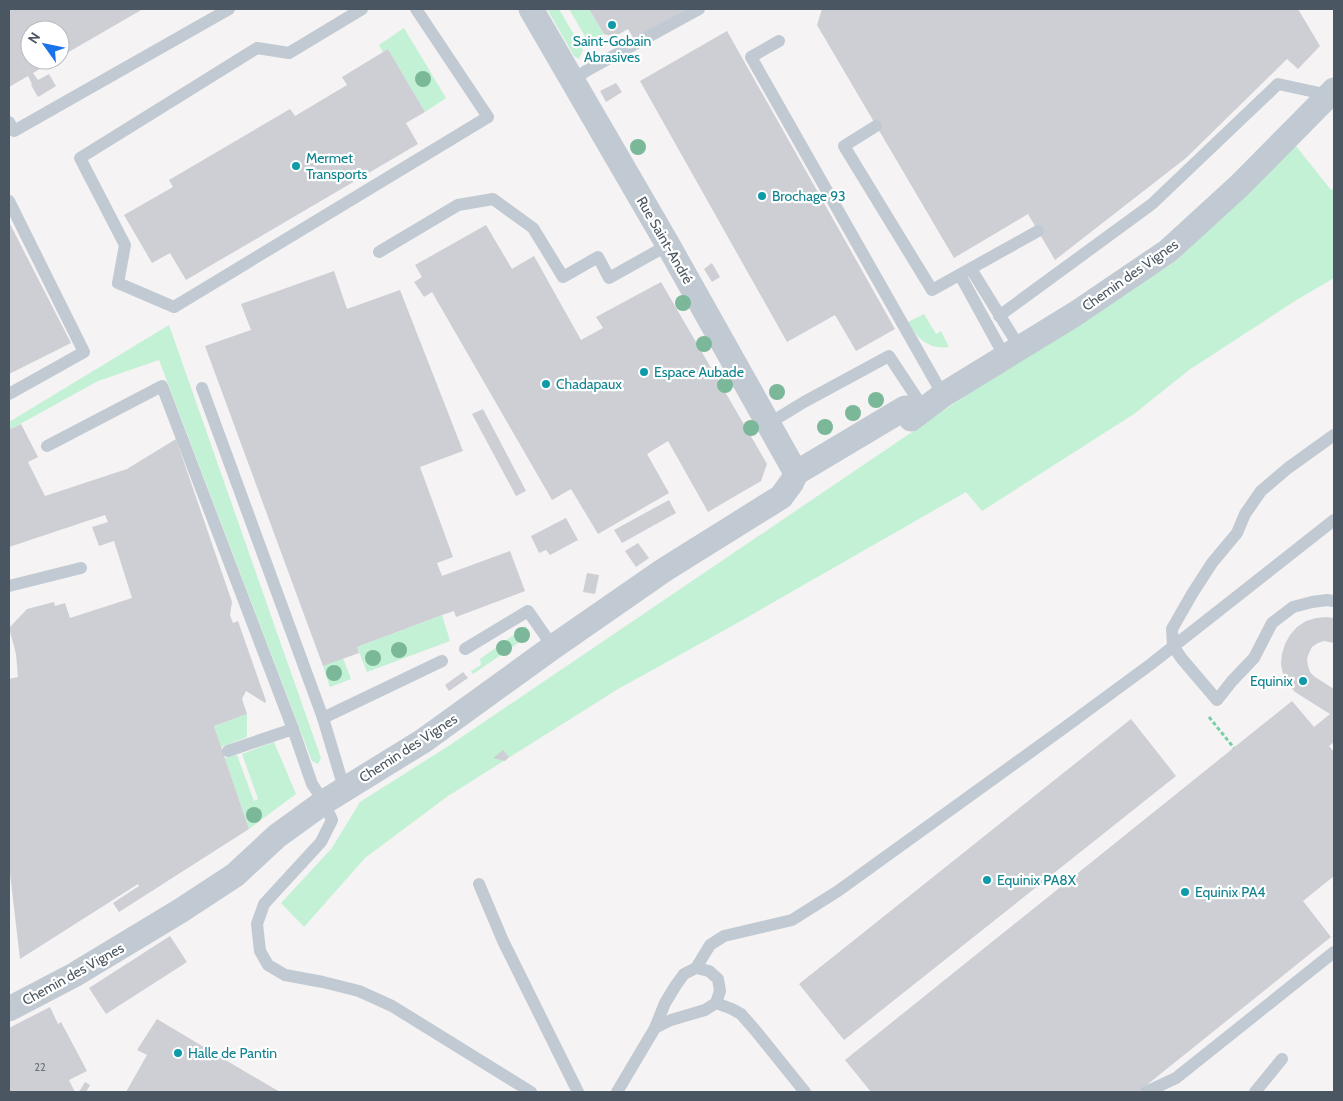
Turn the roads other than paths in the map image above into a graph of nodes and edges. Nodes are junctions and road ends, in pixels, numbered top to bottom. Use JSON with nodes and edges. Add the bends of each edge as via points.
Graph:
{"nodes":[{"id":1,"x":229,"y":9,"type":"edge"},
{"id":2,"x":362,"y":9,"type":"edge"},
{"id":3,"x":416,"y":9,"type":"edge"},
{"id":4,"x":531,"y":9,"type":"edge"},
{"id":5,"x":699,"y":9,"type":"edge"},
{"id":6,"x":779,"y":40,"type":"dead end"},
{"id":7,"x":573,"y":80,"type":"junction"},
{"id":8,"x":1332,"y":93,"type":"edge"},
{"id":9,"x":9,"y":122,"type":"edge"},
{"id":10,"x":876,"y":126,"type":"dead end"},
{"id":11,"x":9,"y":201,"type":"edge"},
{"id":12,"x":1038,"y":231,"type":"dead end"},
{"id":13,"x":668,"y":245,"type":"junction"},
{"id":14,"x":379,"y":252,"type":"dead end"},
{"id":15,"x":966,"y":272,"type":"junction"},
{"id":16,"x":999,"y":316,"type":"junction"},
{"id":17,"x":1012,"y":353,"type":"junction"},
{"id":18,"x":202,"y":388,"type":"dead end"},
{"id":19,"x":9,"y":394,"type":"edge"},
{"id":20,"x":934,"y":402,"type":"junction"},
{"id":21,"x":768,"y":424,"type":"junction"},
{"id":22,"x":1334,"y":435,"type":"edge"},
{"id":23,"x":47,"y":446,"type":"dead end"},
{"id":24,"x":796,"y":473,"type":"junction"},
{"id":25,"x":1334,"y":520,"type":"edge"},
{"id":26,"x":81,"y":568,"type":"dead end"},
{"id":27,"x":9,"y":586,"type":"edge"},
{"id":28,"x":1334,"y":601,"type":"edge"},
{"id":29,"x":1174,"y":646,"type":"junction"},
{"id":30,"x":553,"y":647,"type":"junction"},
{"id":31,"x":465,"y":649,"type":"dead end"},
{"id":32,"x":442,"y":661,"type":"dead end"},
{"id":33,"x":323,"y":718,"type":"junction"},
{"id":34,"x":293,"y":729,"type":"junction"},
{"id":35,"x":228,"y":751,"type":"dead end"},
{"id":36,"x":346,"y":789,"type":"junction"},
{"id":37,"x":324,"y":802,"type":"junction"},
{"id":38,"x":479,"y":884,"type":"dead end"},
{"id":39,"x":1334,"y":952,"type":"edge"},
{"id":40,"x":696,"y":968,"type":"junction"},
{"id":41,"x":716,"y":1003,"type":"junction"},
{"id":42,"x":10,"y":1006,"type":"edge"},
{"id":43,"x":655,"y":1028,"type":"junction"},
{"id":44,"x":1282,"y":1059,"type":"dead end"},
{"id":45,"x":531,"y":1092,"type":"edge"},
{"id":46,"x":578,"y":1092,"type":"edge"},
{"id":47,"x":617,"y":1092,"type":"edge"},
{"id":48,"x":805,"y":1092,"type":"edge"},
{"id":49,"x":1146,"y":1092,"type":"edge"},
{"id":50,"x":1255,"y":1092,"type":"edge"}],
"edges":[{"from":1,"to":9,"type":"lane","via":[[14,131]]},
{"from":2,"to":3,"type":"lane","via":[[289,53],[257,48],[80,158],[125,245],[118,283],[174,307],[488,117]]},
{"from":4,"to":7,"type":"street","name":"Rue Saint-André"},
{"from":5,"to":7,"type":"lane"},
{"from":6,"to":20,"type":"lane","via":[[751,57]]},
{"from":7,"to":13,"type":"street","name":"Rue Saint-André"},
{"from":8,"to":16,"type":"lane","via":[[1278,84],[1152,204]]},
{"from":8,"to":17,"type":"street","name":"Chemin des Vignes","via":[[1168,251]]},
{"from":10,"to":15,"type":"lane","via":[[844,146],[932,290]]},
{"from":11,"to":19,"type":"lane","via":[[84,352]]},
{"from":12,"to":15,"type":"lane"},
{"from":13,"to":14,"type":"lane","via":[[609,278],[598,257],[563,277],[533,228],[493,199],[458,204]]},
{"from":13,"to":21,"type":"street","name":"Rue Saint-André"},
{"from":15,"to":16,"type":"lane"},
{"from":15,"to":17,"type":"lane"},
{"from":16,"to":17,"type":"lane"},
{"from":17,"to":20,"type":"street","name":"Chemin des Vignes"},
{"from":18,"to":33,"type":"lane"},
{"from":20,"to":21,"type":"lane","via":[[889,356]]},
{"from":20,"to":24,"type":"street","name":"Chemin des Vignes","via":[[905,408]]},
{"from":21,"to":24,"type":"street","name":"Rue Saint-André"},
{"from":22,"to":29,"type":"lane","via":[[1261,491],[1237,533],[1212,563],[1172,629]]},
{"from":23,"to":34,"type":"lane","via":[[162,386]]},
{"from":24,"to":30,"type":"street","name":"Chemin des Vignes","via":[[781,497],[664,570]]},
{"from":25,"to":29,"type":"lane"},
{"from":26,"to":27,"type":"lane"},
{"from":28,"to":29,"type":"lane","via":[[1293,607],[1272,623],[1254,658],[1217,700]]},
{"from":29,"to":40,"type":"lane","via":[[838,891],[792,920],[724,936],[710,945]]},
{"from":30,"to":31,"type":"lane","via":[[528,611]]},
{"from":30,"to":36,"type":"street","name":"Chemin des Vignes","via":[[423,741]]},
{"from":32,"to":33,"type":"lane"},
{"from":33,"to":36,"type":"lane"},
{"from":34,"to":35,"type":"lane"},
{"from":34,"to":37,"type":"lane","via":[[312,784]]},
{"from":36,"to":37,"type":"street","name":"Chemin des Vignes"},
{"from":37,"to":42,"type":"street","name":"Chemin des Vignes","via":[[277,836],[235,875],[180,911],[74,975]]},
{"from":37,"to":45,"type":"lane","via":[[332,820],[321,842],[264,904],[257,924],[260,951],[268,964],[285,974],[359,991],[392,1006]]},
{"from":38,"to":46,"type":"lane","via":[[503,941]]},
{"from":39,"to":49,"type":"lane","via":[[1176,1078]]},
{"from":40,"to":41,"type":"lane","via":[[709,971],[718,979],[720,991]]},
{"from":40,"to":43,"type":"lane","via":[[684,974],[676,985]]},
{"from":41,"to":43,"type":"lane"},
{"from":41,"to":48,"type":"lane","via":[[741,1014]]},
{"from":43,"to":47,"type":"lane"},
{"from":44,"to":50,"type":"lane"}]}
